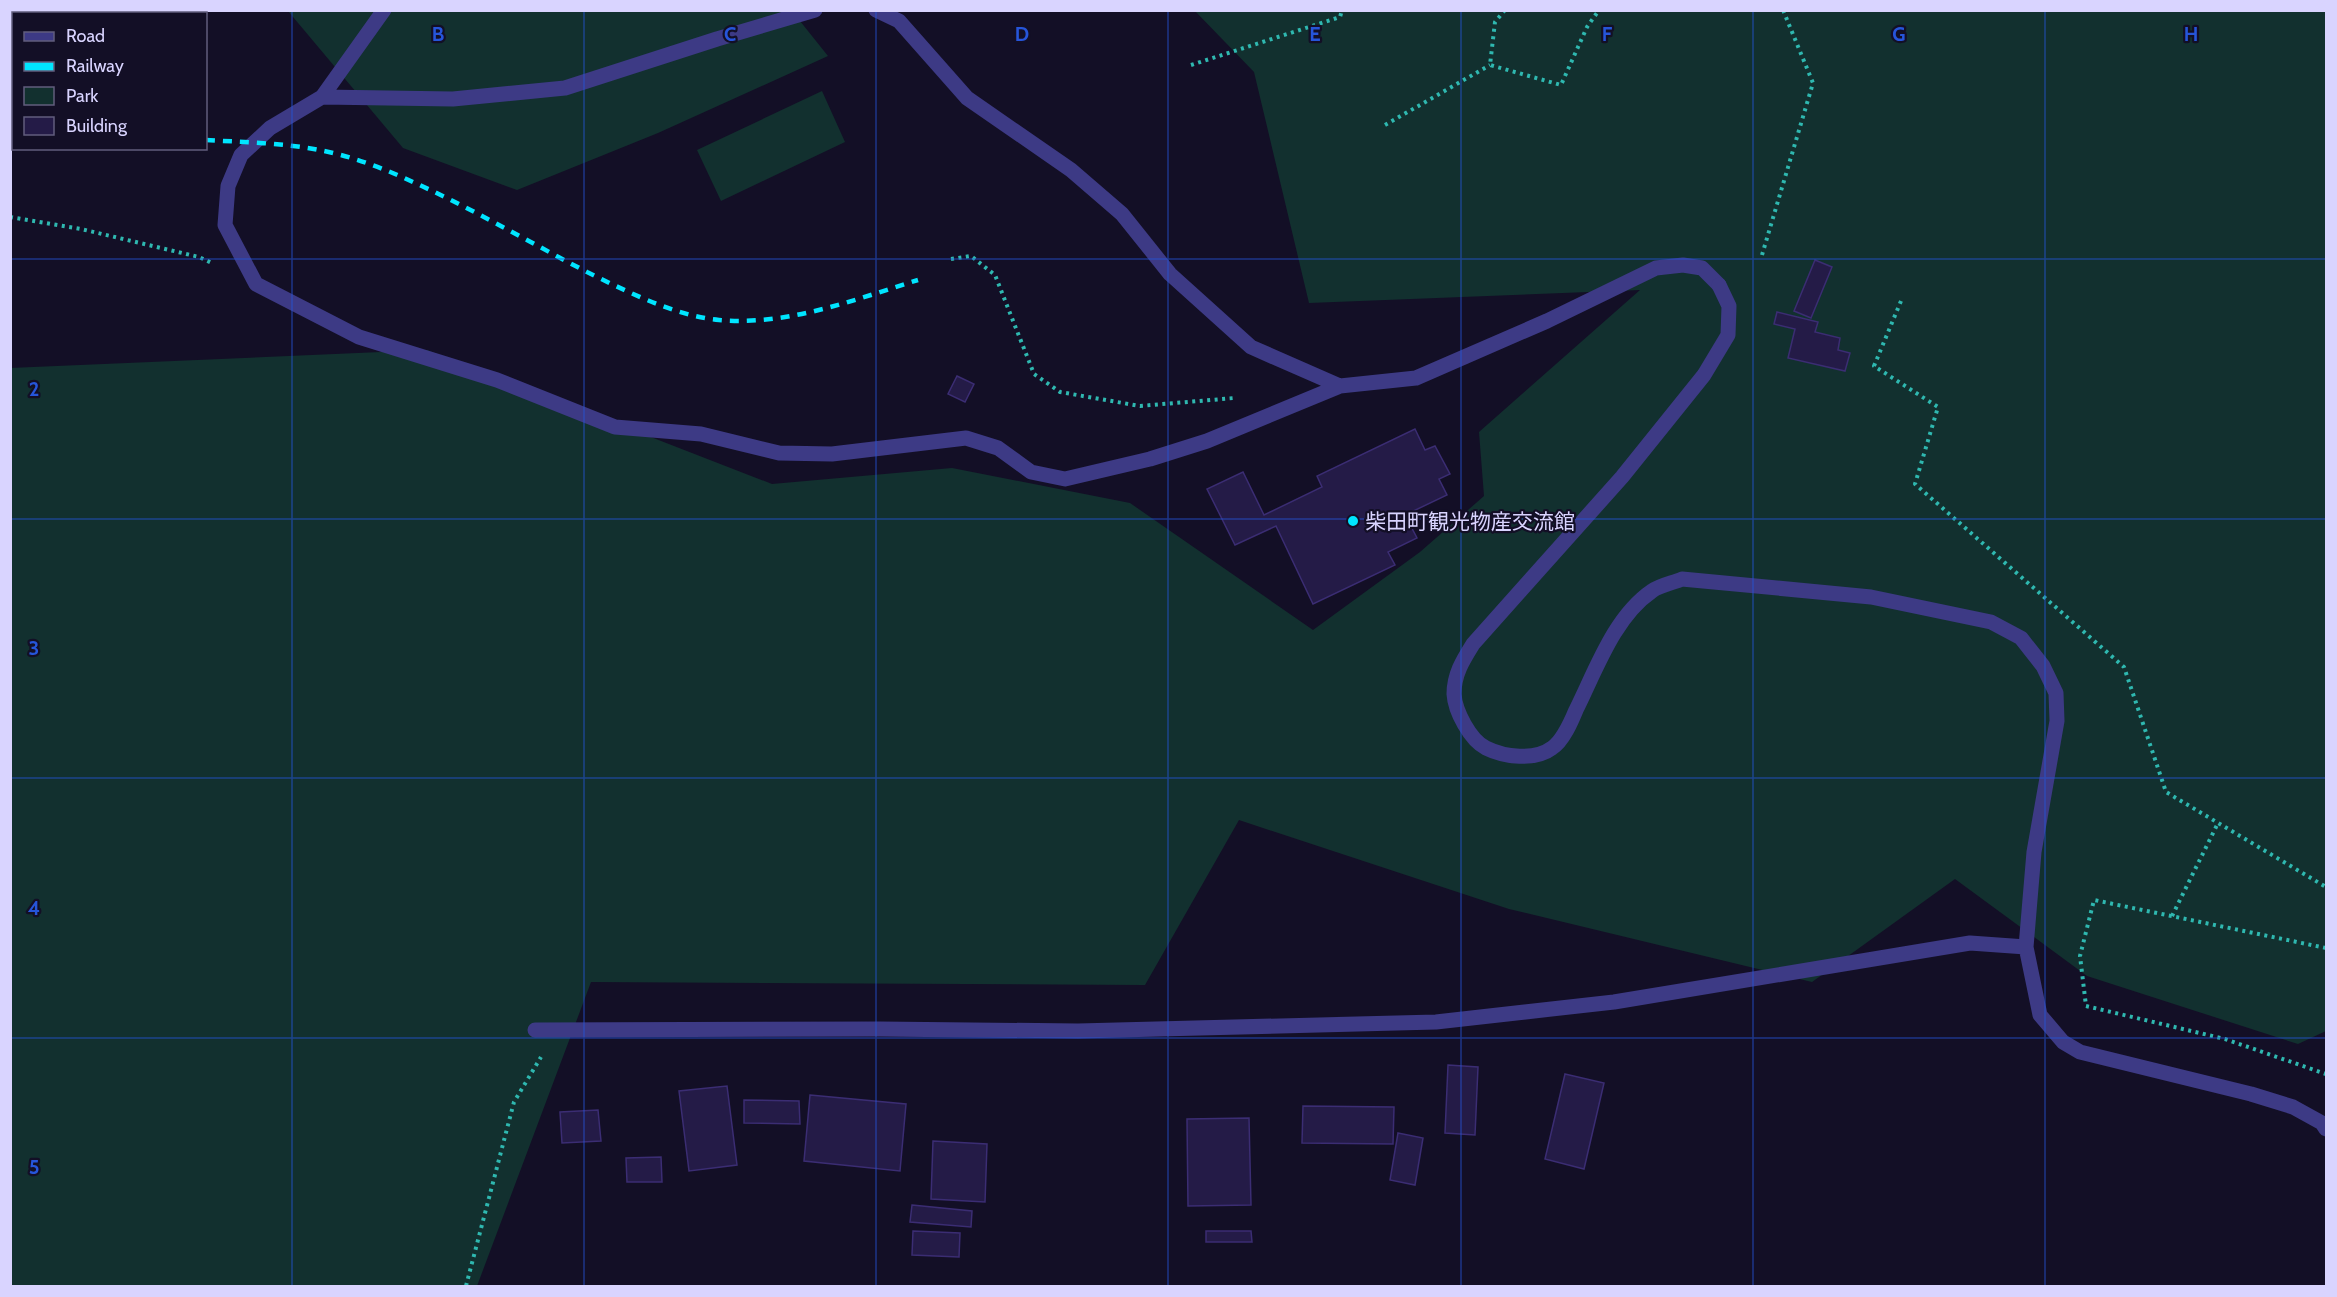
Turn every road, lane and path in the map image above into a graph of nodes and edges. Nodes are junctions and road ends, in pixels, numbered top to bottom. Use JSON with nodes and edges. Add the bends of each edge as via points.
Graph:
{"nodes":[{"id":1,"x":384,"y":10,"type":"edge"},
{"id":2,"x":815,"y":10,"type":"edge"},
{"id":3,"x":876,"y":10,"type":"edge"},
{"id":4,"x":1342,"y":10,"type":"edge"},
{"id":5,"x":1505,"y":10,"type":"edge"},
{"id":6,"x":1599,"y":10,"type":"edge"},
{"id":7,"x":1783,"y":10,"type":"edge"},
{"id":8,"x":1191,"y":64,"type":"dead end"},
{"id":9,"x":1490,"y":65,"type":"junction"},
{"id":10,"x":322,"y":97,"type":"junction"},
{"id":11,"x":1384,"y":125,"type":"dead end"},
{"id":12,"x":10,"y":217,"type":"edge"},
{"id":13,"x":1762,"y":255,"type":"dead end"},
{"id":14,"x":951,"y":259,"type":"dead end"},
{"id":15,"x":256,"y":284,"type":"junction"},
{"id":16,"x":1901,"y":301,"type":"dead end"},
{"id":17,"x":1340,"y":386,"type":"junction"},
{"id":18,"x":1288,"y":406,"type":"junction"},
{"id":19,"x":2218,"y":823,"type":"junction"},
{"id":20,"x":2326,"y":887,"type":"edge"},
{"id":21,"x":2172,"y":916,"type":"junction"},
{"id":22,"x":2026,"y":947,"type":"junction"},
{"id":23,"x":2326,"y":948,"type":"edge"},
{"id":24,"x":535,"y":1030,"type":"joint"},
{"id":25,"x":2326,"y":1074,"type":"edge"},
{"id":26,"x":2326,"y":1129,"type":"edge"},
{"id":27,"x":466,"y":1287,"type":"edge"}],
"edges":[{"from":1,"to":10,"type":"street"},
{"from":2,"to":10,"type":"street","via":[[565,88],[453,99]]},
{"from":3,"to":17,"type":"street","via":[[899,21],[967,98],[1071,170],[1122,214],[1170,274],[1251,347]]},
{"from":4,"to":8,"type":"path","via":[[1340,17]]},
{"from":5,"to":9,"type":"path","via":[[1495,22]]},
{"from":6,"to":9,"type":"path","via":[[1587,27],[1561,85]]},
{"from":7,"to":13,"type":"path","via":[[1813,83]]},
{"from":9,"to":11,"type":"path"},
{"from":10,"to":15,"type":"street","via":[[270,128],[241,155],[228,186],[225,225]]},
{"from":12,"to":15,"type":"path","via":[[199,257]]},
{"from":14,"to":18,"type":"path","via":[[971,256],[995,275],[1034,374],[1060,392],[1140,406],[1244,397]]},
{"from":15,"to":18,"type":"street","via":[[359,337],[497,380],[615,427],[701,434],[779,453],[832,454],[966,438],[998,448],[1031,472],[1065,479],[1184,448]]},
{"from":16,"to":19,"type":"path","via":[[1874,366],[1938,406],[1915,484],[2124,667],[2166,792]]},
{"from":17,"to":18,"type":"street"},
{"from":17,"to":22,"type":"street","via":[[1416,378],[1656,268],[1702,268],[1719,285],[1729,306],[1728,335],[1704,375],[1622,477],[1473,644],[1457,670],[1454,695],[1462,723],[1484,747],[1509,755],[1533,756],[1553,748],[1569,726],[1628,614],[1653,590],[1682,579],[1871,597],[1991,622],[2021,638],[2043,666],[2056,693],[2057,721],[2034,852]]},
{"from":19,"to":20,"type":"path"},
{"from":19,"to":21,"type":"path"},
{"from":21,"to":23,"type":"path"},
{"from":21,"to":25,"type":"path","via":[[2094,900],[2080,956],[2086,1006],[2225,1039]]},
{"from":22,"to":24,"type":"street","via":[[1970,943],[1614,1002],[1436,1022],[1078,1031]]},
{"from":22,"to":26,"type":"street","via":[[2040,1015],[2063,1042],[2080,1052],[2293,1107]]},
{"from":24,"to":27,"type":"path","via":[[541,1058],[514,1102]]}]}
